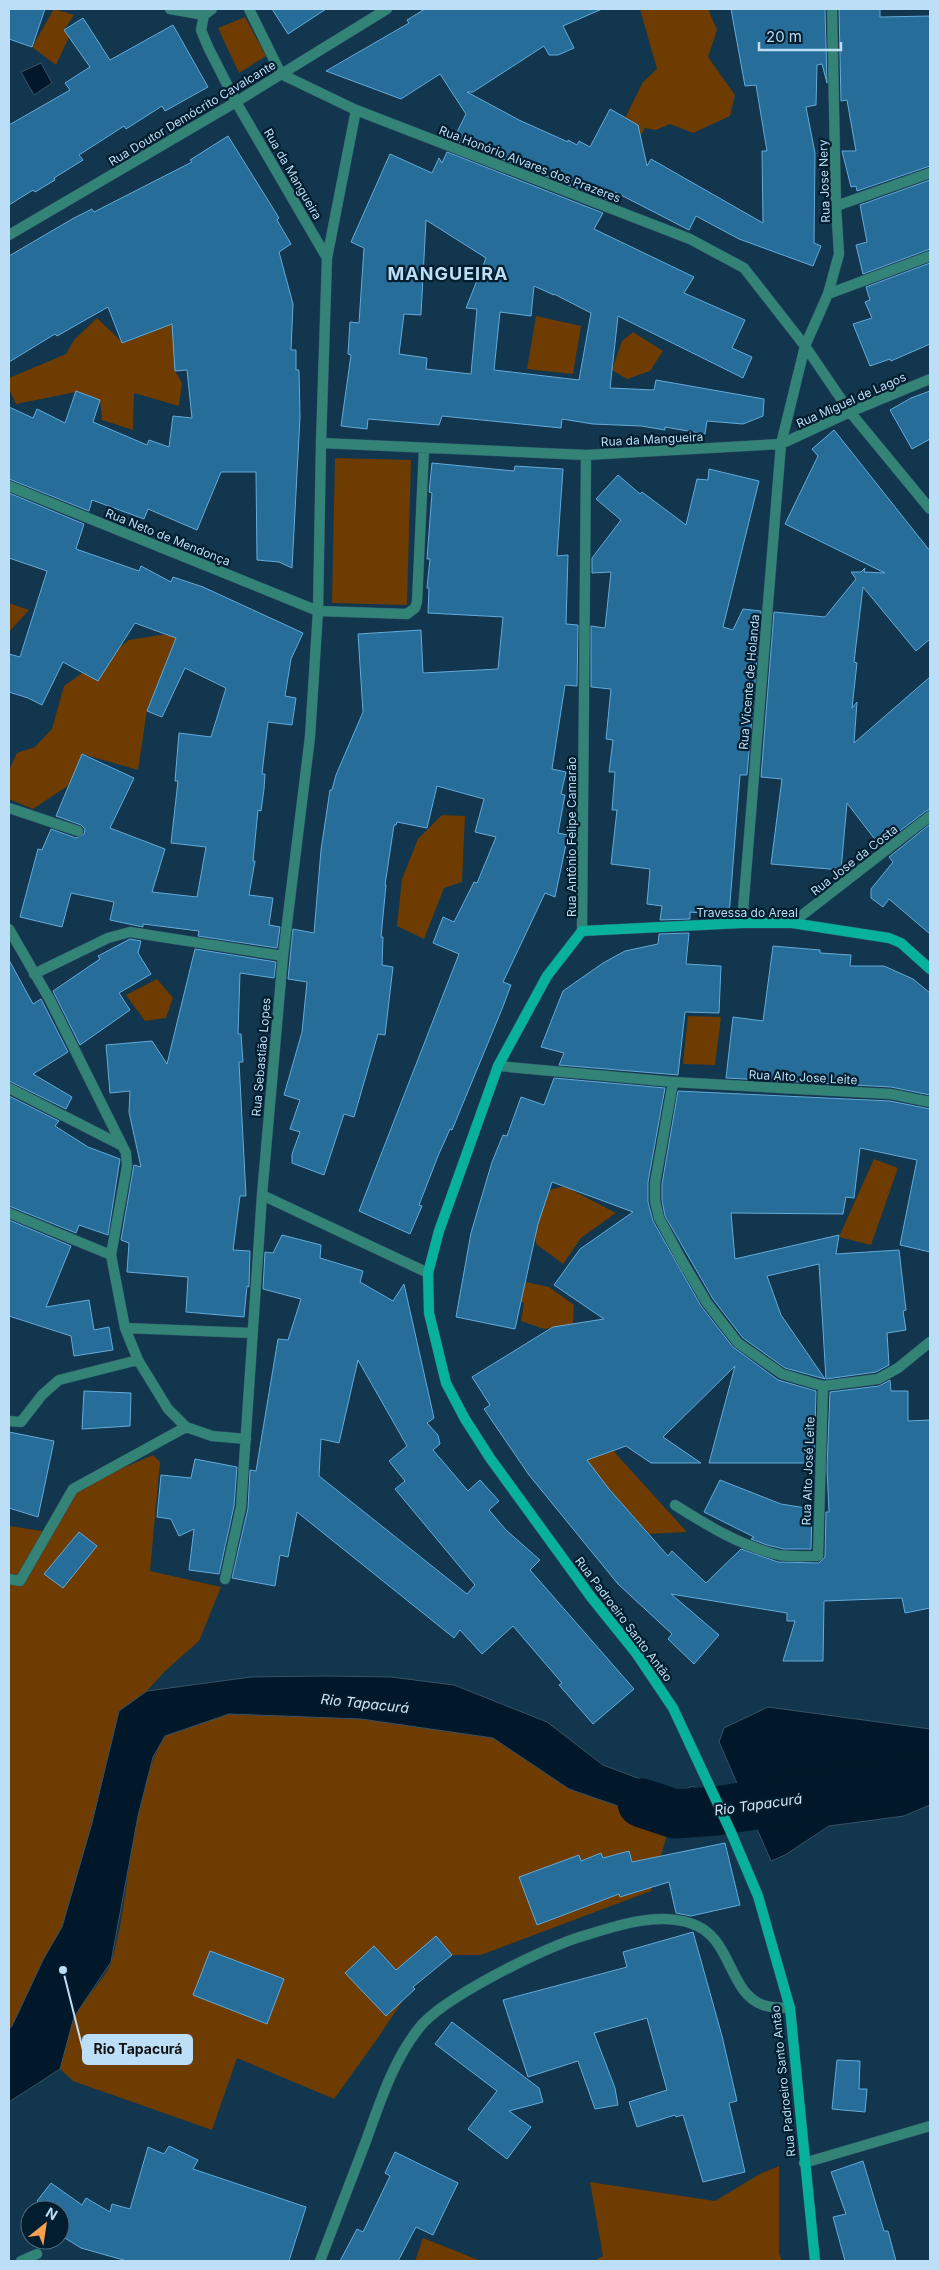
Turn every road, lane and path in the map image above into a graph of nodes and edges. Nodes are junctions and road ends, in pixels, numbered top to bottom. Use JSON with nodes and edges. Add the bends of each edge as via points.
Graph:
{"nodes":[{"id":1,"x":170,"y":9,"type":"edge"},
{"id":2,"x":249,"y":9,"type":"edge"},
{"id":3,"x":387,"y":9,"type":"edge"},
{"id":4,"x":832,"y":9,"type":"edge"},
{"id":5,"x":208,"y":12,"type":"edge"},
{"id":6,"x":281,"y":74,"type":"junction"},
{"id":7,"x":236,"y":102,"type":"junction"},
{"id":8,"x":356,"y":110,"type":"junction"},
{"id":9,"x":930,"y":174,"type":"edge"},
{"id":10,"x":836,"y":206,"type":"junction"},
{"id":11,"x":9,"y":235,"type":"edge"},
{"id":12,"x":930,"y":256,"type":"edge"},
{"id":13,"x":327,"y":258,"type":"junction"},
{"id":14,"x":828,"y":294,"type":"junction"},
{"id":15,"x":805,"y":346,"type":"junction"},
{"id":16,"x":930,"y":379,"type":"edge"},
{"id":17,"x":850,"y":412,"type":"junction"},
{"id":18,"x":321,"y":443,"type":"junction"},
{"id":19,"x":781,"y":444,"type":"junction"},
{"id":20,"x":424,"y":448,"type":"junction"},
{"id":21,"x":586,"y":455,"type":"junction"},
{"id":22,"x":9,"y":486,"type":"edge"},
{"id":23,"x":930,"y":509,"type":"edge"},
{"id":24,"x":318,"y":611,"type":"junction"},
{"id":25,"x":9,"y":808,"type":"edge"},
{"id":26,"x":930,"y":816,"type":"edge"},
{"id":27,"x":78,"y":831,"type":"dead end"},
{"id":28,"x":742,"y":922,"type":"junction"},
{"id":29,"x":792,"y":923,"type":"junction"},
{"id":30,"x":9,"y":929,"type":"edge"},
{"id":31,"x":582,"y":931,"type":"junction"},
{"id":32,"x":283,"y":956,"type":"junction"},
{"id":33,"x":930,"y":969,"type":"edge"},
{"id":34,"x":34,"y":974,"type":"junction"},
{"id":35,"x":498,"y":1066,"type":"junction"},
{"id":36,"x":673,"y":1082,"type":"junction"},
{"id":37,"x":9,"y":1088,"type":"edge"},
{"id":38,"x":930,"y":1102,"type":"edge"},
{"id":39,"x":121,"y":1145,"type":"junction"},
{"id":40,"x":262,"y":1195,"type":"junction"},
{"id":41,"x":9,"y":1213,"type":"edge"},
{"id":42,"x":111,"y":1254,"type":"junction"},
{"id":43,"x":428,"y":1273,"type":"junction"},
{"id":44,"x":125,"y":1328,"type":"junction"},
{"id":45,"x":252,"y":1333,"type":"junction"},
{"id":46,"x":930,"y":1342,"type":"edge"},
{"id":47,"x":138,"y":1360,"type":"junction"},
{"id":48,"x":822,"y":1386,"type":"junction"},
{"id":49,"x":9,"y":1421,"type":"edge"},
{"id":50,"x":186,"y":1427,"type":"junction"},
{"id":51,"x":246,"y":1440,"type":"junction"},
{"id":52,"x":675,"y":1506,"type":"dead end"},
{"id":53,"x":9,"y":1579,"type":"edge"},
{"id":54,"x":225,"y":1579,"type":"dead end"},
{"id":55,"x":790,"y":2008,"type":"junction"},
{"id":56,"x":930,"y":2126,"type":"edge"},
{"id":57,"x":804,"y":2163,"type":"junction"},
{"id":58,"x":37,"y":2254,"type":"dead end"},
{"id":59,"x":21,"y":2261,"type":"edge"},
{"id":60,"x":320,"y":2261,"type":"edge"},
{"id":61,"x":815,"y":2261,"type":"edge"}],
"edges":[{"from":1,"to":5,"type":"street"},
{"from":2,"to":6,"type":"street"},
{"from":3,"to":6,"type":"street","name":"Rua Doutor Demócrito Cavalcante"},
{"from":4,"to":10,"type":"street","name":"Rua Jose Nery"},
{"from":5,"to":7,"type":"street","name":"Rua da Mangueira","via":[[201,30]]},
{"from":6,"to":7,"type":"street","name":"Rua Doutor Demócrito Cavalcante"},
{"from":6,"to":8,"type":"street","name":"Rua Honório Alvares dos Prazeres"},
{"from":7,"to":11,"type":"street","name":"Rua Doutor Demócrito Cavalcante"},
{"from":7,"to":13,"type":"street","name":"Rua da Mangueira"},
{"from":8,"to":13,"type":"street","name":"Rua da Mangueira"},
{"from":8,"to":15,"type":"street","name":"Rua Honório Alvares dos Prazeres","via":[[690,239],[744,268]]},
{"from":9,"to":10,"type":"street"},
{"from":10,"to":14,"type":"street","name":"Rua Jose Nery","via":[[839,254]]},
{"from":12,"to":14,"type":"street"},
{"from":13,"to":18,"type":"street","name":"Rua da Mangueira"},
{"from":14,"to":15,"type":"street","name":"Rua Jose Nery"},
{"from":15,"to":17,"type":"street","name":"Rua Honório Alvares dos Prazeres"},
{"from":15,"to":19,"type":"street"},
{"from":16,"to":17,"type":"street","name":"Rua Miguel de Lagos"},
{"from":17,"to":19,"type":"street","name":"Rua Miguel de Lagos"},
{"from":17,"to":23,"type":"street","name":"Rua Honório Alvares dos Prazeres"},
{"from":18,"to":20,"type":"street","name":"Rua da Mangueira"},
{"from":18,"to":24,"type":"street","name":"Rua da Mangueira"},
{"from":19,"to":21,"type":"street","name":"Rua da Mangueira"},
{"from":19,"to":28,"type":"street","name":"Rua Vicente de Holanda"},
{"from":20,"to":21,"type":"street","name":"Rua da Mangueira"},
{"from":20,"to":24,"type":"street","via":[[415,608],[407,614]]},
{"from":21,"to":31,"type":"street","name":"Rua Antônio Felipe Camarão"},
{"from":22,"to":24,"type":"street","name":"Rua Neto de Mendonça"},
{"from":24,"to":32,"type":"street","name":"Rua Sebastião Lopes","via":[[310,737]]},
{"from":25,"to":27,"type":"street"},
{"from":26,"to":29,"type":"street","name":"Rua Jose da Costa"},
{"from":28,"to":29,"type":"main road","name":"Travessa do Areal"},
{"from":28,"to":31,"type":"main road","name":"Travessa do Areal"},
{"from":29,"to":33,"type":"main road","name":"Travessa do Areal","via":[[889,938],[901,943]]},
{"from":30,"to":34,"type":"street"},
{"from":31,"to":35,"type":"main road","name":"Rua Antônio Felipe Camarão","via":[[547,976]]},
{"from":32,"to":34,"type":"street","via":[[130,932],[108,938]]},
{"from":32,"to":40,"type":"street","name":"Rua Sebastião Lopes"},
{"from":34,"to":39,"type":"street"},
{"from":35,"to":36,"type":"street","name":"Rua Alto Jose Leite"},
{"from":35,"to":43,"type":"main road","name":"Rua Antônio Felipe Camarão","via":[[439,1231]]},
{"from":36,"to":38,"type":"street","name":"Rua Alto Jose Leite","via":[[891,1094]]},
{"from":36,"to":48,"type":"street","via":[[655,1183],[654,1201],[659,1218],[707,1303],[738,1343],[782,1374]]},
{"from":37,"to":39,"type":"street"},
{"from":39,"to":42,"type":"street","via":[[128,1166]]},
{"from":40,"to":43,"type":"street"},
{"from":40,"to":45,"type":"street","name":"Rua Sebastião Lopes"},
{"from":41,"to":42,"type":"street"},
{"from":42,"to":44,"type":"street"},
{"from":43,"to":55,"type":"main road","name":"Rua Padroeiro Santo Antão","via":[[429,1313],[446,1383],[490,1458],[636,1653],[673,1708],[758,1896]]},
{"from":44,"to":45,"type":"street"},
{"from":44,"to":47,"type":"street"},
{"from":45,"to":51,"type":"street","name":"Rua Sebastião Lopes"},
{"from":46,"to":48,"type":"street","via":[[898,1368],[878,1379]]},
{"from":47,"to":49,"type":"street","via":[[59,1380],[42,1395],[21,1422]]},
{"from":47,"to":50,"type":"street","via":[[168,1409]]},
{"from":48,"to":52,"type":"street","name":"Rua Alto José Leite","via":[[818,1556],[780,1555],[745,1544]]},
{"from":50,"to":51,"type":"street","via":[[212,1436]]},
{"from":50,"to":53,"type":"street","via":[[73,1489],[20,1581]]},
{"from":51,"to":54,"type":"street","name":"Rua Sebastião Lopes","via":[[241,1507]]},
{"from":55,"to":57,"type":"main road","name":"Rua Padroeiro Santo Antão"},
{"from":55,"to":60,"type":"street","via":[[762,2005],[752,1998],[739,1983],[723,1949],[709,1931],[690,1923],[662,1919],[621,1925],[562,1942],[465,1992],[420,2026],[404,2050],[384,2091]]},
{"from":56,"to":57,"type":"street"},
{"from":57,"to":61,"type":"main road","name":"Rua Padroeiro Santo Antão"},
{"from":58,"to":59,"type":"street"}]}
